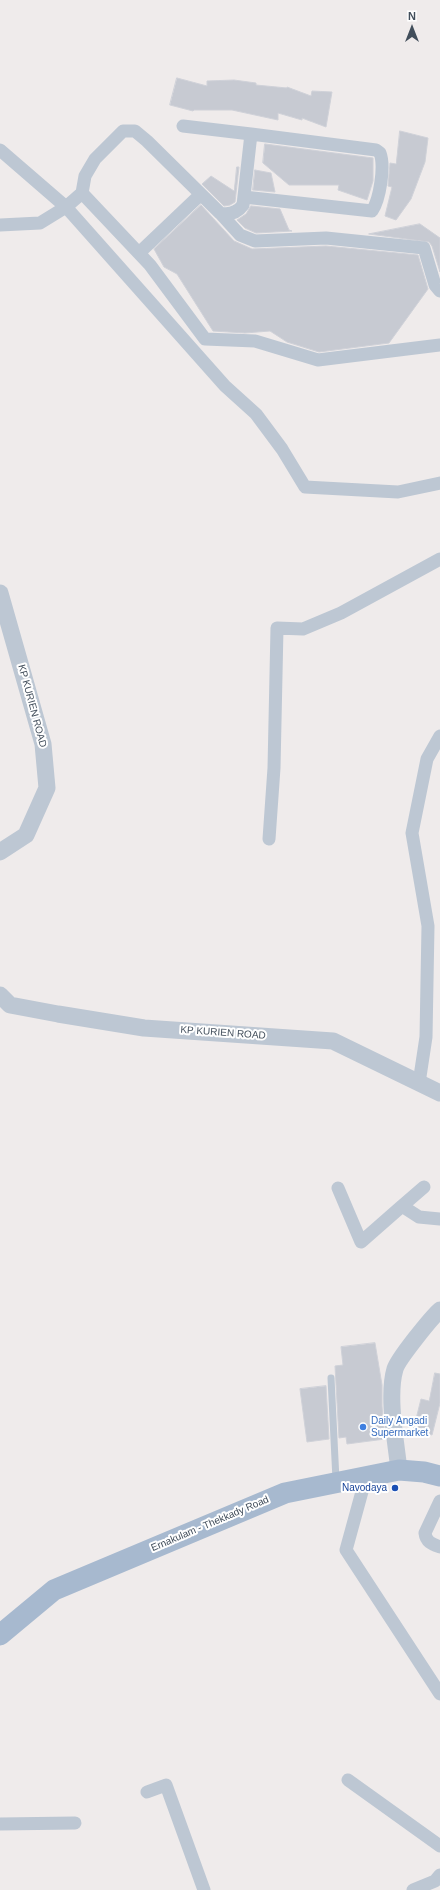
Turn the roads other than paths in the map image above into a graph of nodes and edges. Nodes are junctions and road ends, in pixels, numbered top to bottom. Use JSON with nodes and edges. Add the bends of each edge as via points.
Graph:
{"nodes":[{"id":1,"x":183,"y":126,"type":"dead end"},
{"id":2,"x":251,"y":134,"type":"junction"},
{"id":3,"x":0,"y":150,"type":"edge"},
{"id":4,"x":82,"y":192,"type":"junction"},
{"id":5,"x":200,"y":195,"type":"junction"},
{"id":6,"x":244,"y":197,"type":"junction"},
{"id":7,"x":66,"y":207,"type":"junction"},
{"id":8,"x":220,"y":213,"type":"junction"},
{"id":9,"x":0,"y":225,"type":"edge"},
{"id":10,"x":139,"y":253,"type":"junction"},
{"id":11,"x":440,"y":291,"type":"edge"},
{"id":12,"x":440,"y":345,"type":"edge"},
{"id":13,"x":440,"y":483,"type":"edge"},
{"id":14,"x":440,"y":559,"type":"edge"},
{"id":15,"x":0,"y":593,"type":"edge"},
{"id":16,"x":440,"y":736,"type":"edge"},
{"id":17,"x":269,"y":839,"type":"dead end"},
{"id":18,"x":0,"y":852,"type":"edge"},
{"id":19,"x":0,"y":995,"type":"edge"},
{"id":20,"x":419,"y":1083,"type":"junction"},
{"id":21,"x":440,"y":1093,"type":"edge"},
{"id":22,"x":424,"y":1187,"type":"dead end"},
{"id":23,"x":338,"y":1188,"type":"dead end"},
{"id":24,"x":402,"y":1206,"type":"junction"},
{"id":25,"x":440,"y":1219,"type":"edge"},
{"id":26,"x":437,"y":1316,"type":"edge"},
{"id":27,"x":331,"y":1378,"type":"dead end"},
{"id":28,"x":399,"y":1470,"type":"junction"},
{"id":29,"x":440,"y":1476,"type":"edge"},
{"id":30,"x":366,"y":1477,"type":"junction"},
{"id":31,"x":336,"y":1483,"type":"junction"},
{"id":32,"x":440,"y":1501,"type":"edge"},
{"id":33,"x":440,"y":1547,"type":"edge"},
{"id":34,"x":0,"y":1635,"type":"edge"},
{"id":35,"x":440,"y":1694,"type":"edge"},
{"id":36,"x":348,"y":1780,"type":"dead end"},
{"id":37,"x":147,"y":1792,"type":"dead end"},
{"id":38,"x":75,"y":1823,"type":"dead end"},
{"id":39,"x":0,"y":1824,"type":"edge"},
{"id":40,"x":440,"y":1846,"type":"edge"},
{"id":41,"x":440,"y":1875,"type":"edge"},
{"id":42,"x":204,"y":1890,"type":"edge"},
{"id":43,"x":413,"y":1890,"type":"edge"}],
"edges":[{"from":1,"to":2,"type":"street"},
{"from":2,"to":6,"type":"street"},
{"from":2,"to":6,"type":"street","via":[[376,150],[380,153],[382,161],[378,201],[372,211]]},
{"from":3,"to":7,"type":"street"},
{"from":4,"to":5,"type":"street","via":[[90,166],[101,151],[123,130],[135,131],[147,141]]},
{"from":4,"to":7,"type":"street"},
{"from":4,"to":10,"type":"street"},
{"from":5,"to":8,"type":"street"},
{"from":5,"to":10,"type":"street"},
{"from":6,"to":8,"type":"street","via":[[239,210]]},
{"from":7,"to":9,"type":"street","via":[[40,223]]},
{"from":7,"to":13,"type":"street","via":[[225,386],[256,414],[306,487],[398,492]]},
{"from":8,"to":11,"type":"street","via":[[240,235],[255,241],[326,238],[424,248]]},
{"from":10,"to":12,"type":"street","via":[[205,339],[255,341],[318,360]]},
{"from":14,"to":17,"type":"street","via":[[334,616],[303,629],[278,628]]},
{"from":15,"to":18,"type":"street","name":"KP KURIEN ROAD","via":[[43,744],[47,788],[26,835]]},
{"from":16,"to":20,"type":"street","via":[[427,759],[412,833],[428,926],[426,1037]]},
{"from":19,"to":20,"type":"street","name":"KP KURIEN ROAD","via":[[10,1005],[144,1028],[333,1041]]},
{"from":20,"to":21,"type":"street","name":"KP KURIEN ROAD"},
{"from":22,"to":24,"type":"street"},
{"from":23,"to":24,"type":"street","via":[[361,1242]]},
{"from":24,"to":25,"type":"street","via":[[419,1217]]},
{"from":26,"to":28,"type":"street","via":[[395,1368],[391,1393]]},
{"from":27,"to":31,"type":"lane"},
{"from":28,"to":29,"type":"main road","name":"Ernakulam - Thekkady Road"},
{"from":28,"to":30,"type":"main road","name":"Ernakulam - Thekkady Road"},
{"from":30,"to":31,"type":"main road","name":"Ernakulam - Thekkady Road"},
{"from":30,"to":35,"type":"street","via":[[346,1550]]},
{"from":31,"to":34,"type":"main road","name":"Ernakulam - Thekkady Road","via":[[285,1493],[54,1590]]},
{"from":32,"to":33,"type":"street","via":[[425,1533],[426,1539]]},
{"from":36,"to":40,"type":"street"},
{"from":37,"to":42,"type":"street","via":[[166,1785]]},
{"from":38,"to":39,"type":"street"},
{"from":41,"to":43,"type":"street","via":[[436,1881]]}]}
